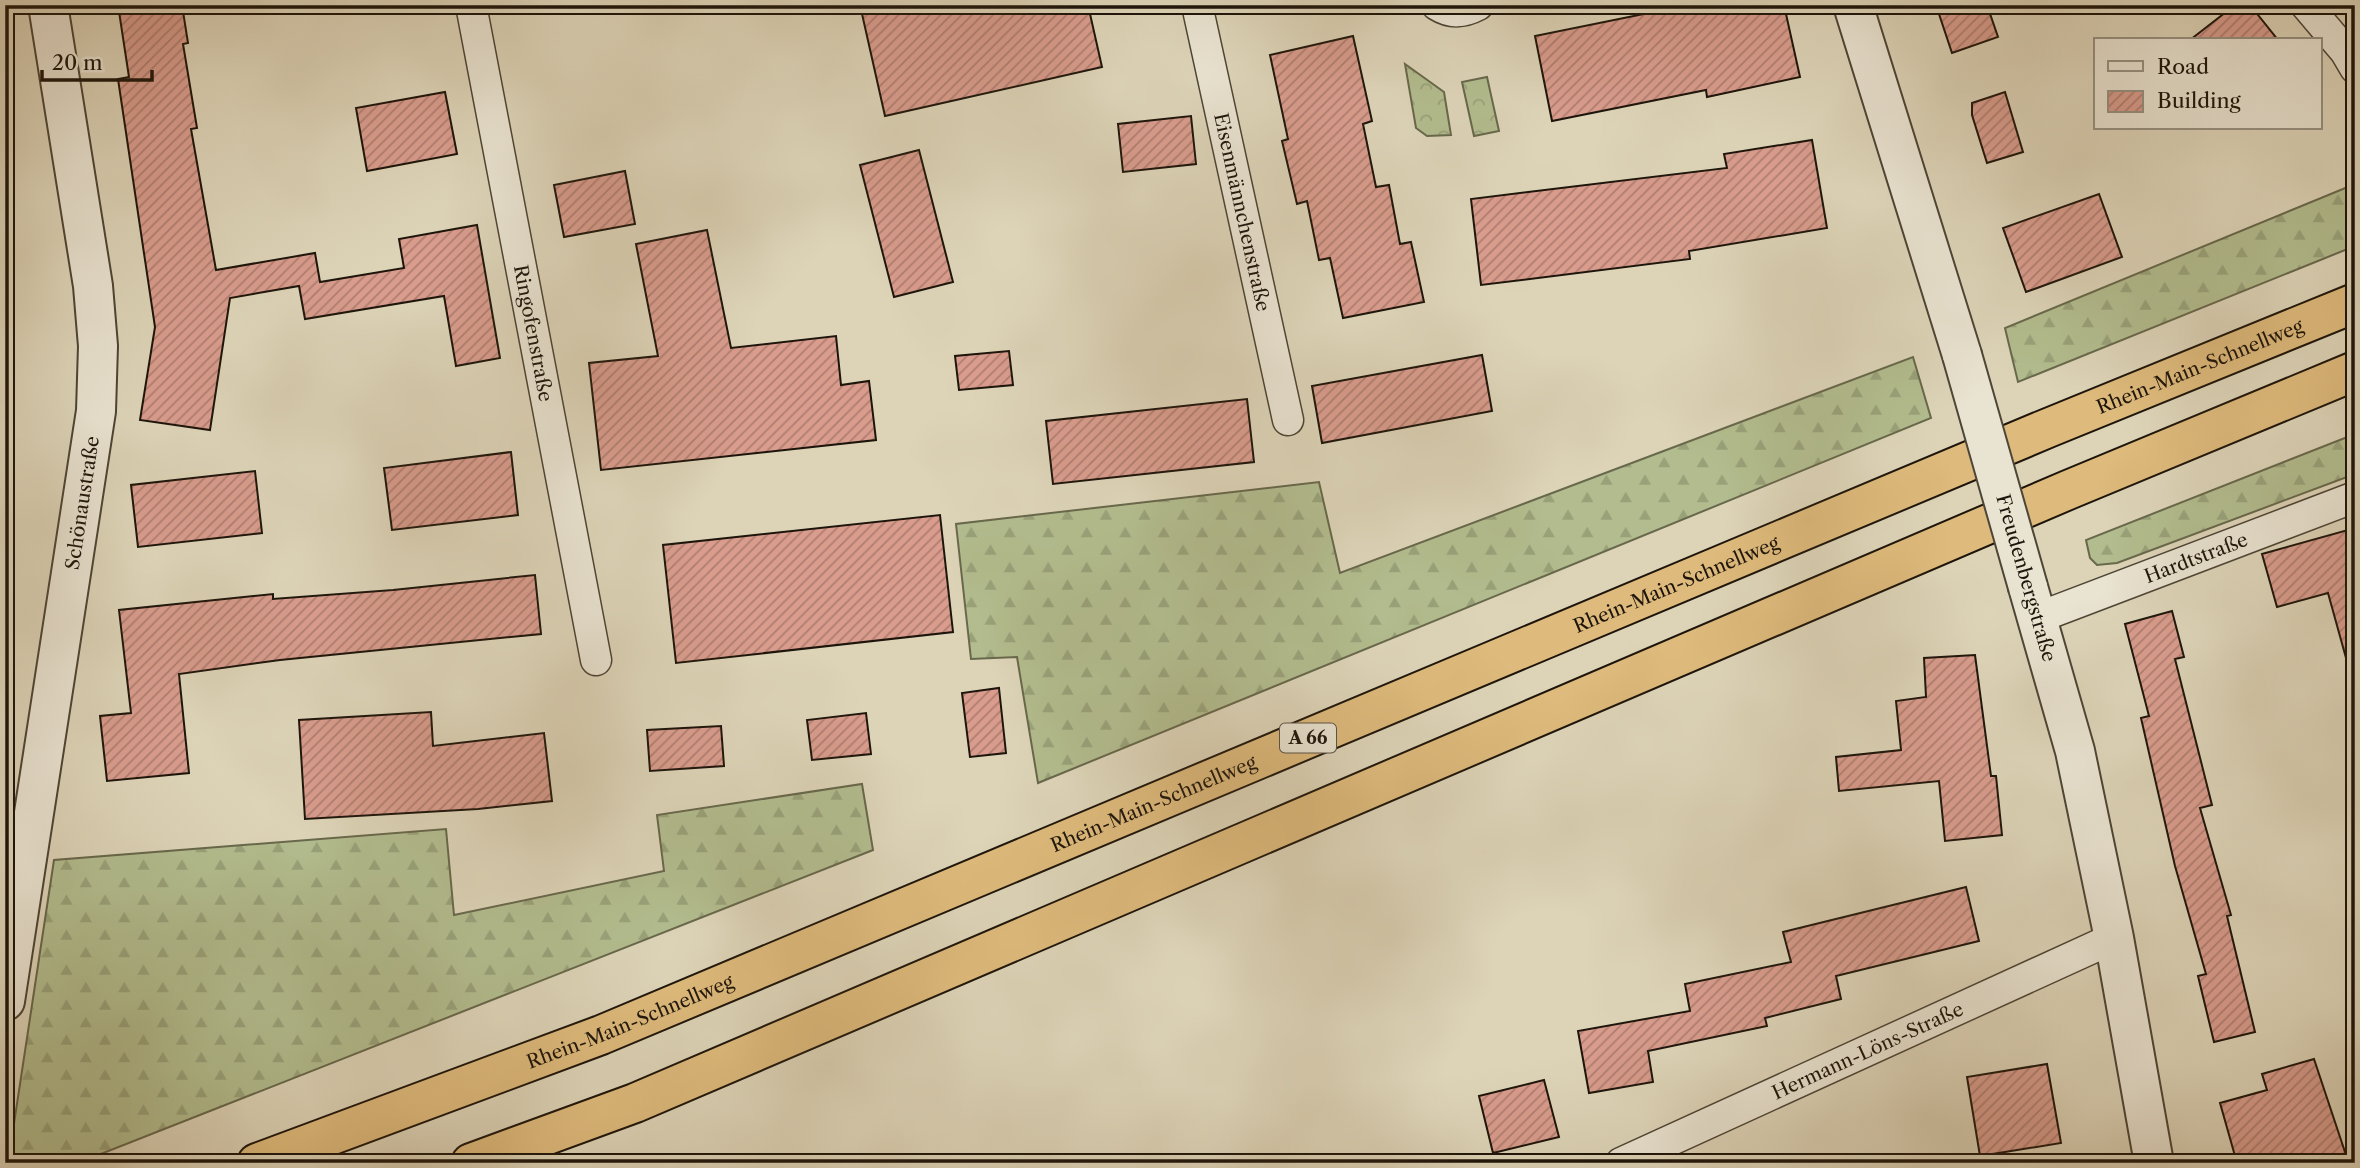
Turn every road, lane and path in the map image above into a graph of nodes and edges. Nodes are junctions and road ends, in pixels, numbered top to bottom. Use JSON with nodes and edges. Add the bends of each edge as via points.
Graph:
{"nodes":[{"id":1,"x":48,"y":5,"type":"edge"},
{"id":2,"x":471,"y":5,"type":"edge"},
{"id":3,"x":1197,"y":5,"type":"edge"},
{"id":4,"x":1437,"y":5,"type":"edge"},
{"id":5,"x":1478,"y":5,"type":"edge"},
{"id":6,"x":1853,"y":5,"type":"edge"},
{"id":7,"x":2306,"y":5,"type":"edge"},
{"id":8,"x":2355,"y":68,"type":"edge"},
{"id":9,"x":2355,"y":303,"type":"edge"},
{"id":10,"x":2355,"y":371,"type":"edge"},
{"id":11,"x":1288,"y":420,"type":"dead end"},
{"id":12,"x":2355,"y":498,"type":"edge"},
{"id":13,"x":2033,"y":602,"type":"junction"},
{"id":14,"x":596,"y":660,"type":"dead end"},
{"id":15,"x":2114,"y":938,"type":"junction"},
{"id":16,"x":5,"y":1001,"type":"edge"},
{"id":17,"x":257,"y":1163,"type":"edge"},
{"id":18,"x":471,"y":1163,"type":"edge"},
{"id":19,"x":1621,"y":1163,"type":"edge"},
{"id":20,"x":2154,"y":1163,"type":"edge"}],
"edges":[{"from":1,"to":16,"type":"street","name":"Schönaustraße","via":[[93,286],[98,346],[96,411]]},
{"from":2,"to":14,"type":"street","name":"Ringofenstraße"},
{"from":3,"to":11,"type":"street","name":"Eisenmännchenstraße"},
{"from":4,"to":5,"type":"street","via":[[1452,12]]},
{"from":6,"to":13,"type":"street","name":"Freudenbergstraße","bridge":true},
{"from":7,"to":8,"type":"street"},
{"from":9,"to":17,"type":"highway","name":"Rhein-Main-Schnellweg","number":"A 66","via":[[601,1035]]},
{"from":10,"to":18,"type":"highway","via":[[2068,489],[635,1103]]},
{"from":12,"to":13,"type":"street","name":"Hardtstraße"},
{"from":13,"to":15,"type":"street","name":"Freudenbergstraße","via":[[2075,751]]},
{"from":15,"to":19,"type":"street","name":"Hermann-Löns-Straße"},
{"from":15,"to":20,"type":"street","name":"Freudenbergstraße"}]}
